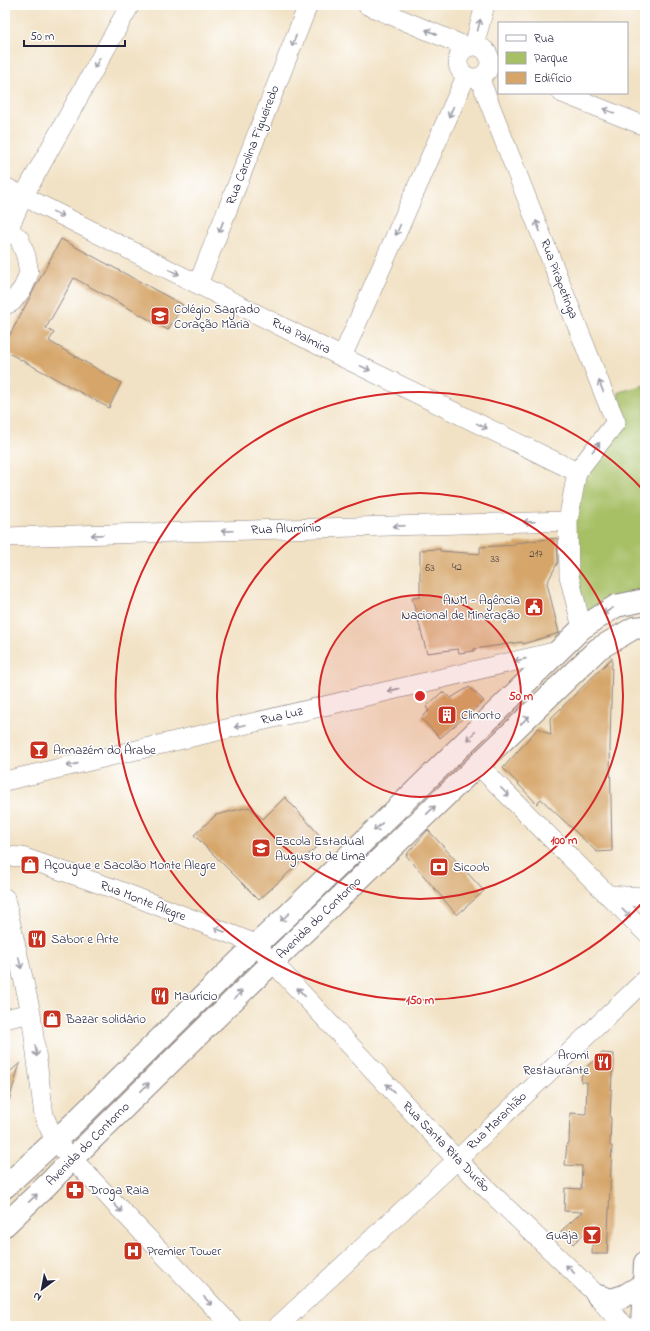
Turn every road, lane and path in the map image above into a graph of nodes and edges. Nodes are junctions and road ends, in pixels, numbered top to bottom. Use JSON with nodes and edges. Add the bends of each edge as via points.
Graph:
{"nodes":[{"id":1,"x":130,"y":5,"type":"edge"},
{"id":2,"x":308,"y":5,"type":"edge"},
{"id":3,"x":367,"y":5,"type":"edge"},
{"id":4,"x":485,"y":5,"type":"edge"},
{"id":5,"x":471,"y":46,"type":"junction"},
{"id":6,"x":484,"y":71,"type":"edge"},
{"id":7,"x":565,"y":94,"type":"edge"},
{"id":8,"x":645,"y":126,"type":"edge"},
{"id":9,"x":5,"y":187,"type":"edge"},
{"id":10,"x":23,"y":197,"type":"junction"},
{"id":11,"x":6,"y":233,"type":"edge"},
{"id":12,"x":198,"y":284,"type":"junction"},
{"id":13,"x":5,"y":305,"type":"edge"},
{"id":14,"x":342,"y":357,"type":"junction"},
{"id":15,"x":577,"y":472,"type":"junction"},
{"id":16,"x":568,"y":521,"type":"junction"},
{"id":17,"x":5,"y":537,"type":"edge"},
{"id":18,"x":645,"y":600,"type":"edge"},
{"id":19,"x":645,"y":627,"type":"edge"},
{"id":20,"x":582,"y":628,"type":"junction"},
{"id":21,"x":558,"y":651,"type":"junction"},
{"id":22,"x":478,"y":765,"type":"junction"},
{"id":23,"x":5,"y":781,"type":"edge"},
{"id":24,"x":5,"y":856,"type":"edge"},
{"id":25,"x":607,"y":895,"type":"junction"},
{"id":26,"x":645,"y":897,"type":"edge"},
{"id":27,"x":5,"y":898,"type":"edge"},
{"id":28,"x":645,"y":932,"type":"edge"},
{"id":29,"x":256,"y":944,"type":"junction"},
{"id":30,"x":272,"y":963,"type":"junction"},
{"id":31,"x":645,"y":980,"type":"edge"},
{"id":32,"x":30,"y":1013,"type":"junction"},
{"id":33,"x":5,"y":1019,"type":"edge"},
{"id":34,"x":55,"y":1141,"type":"junction"},
{"id":35,"x":72,"y":1159,"type":"junction"},
{"id":36,"x":457,"y":1160,"type":"junction"},
{"id":37,"x":5,"y":1187,"type":"edge"},
{"id":38,"x":5,"y":1225,"type":"edge"},
{"id":39,"x":645,"y":1274,"type":"edge"},
{"id":40,"x":598,"y":1296,"type":"junction"},
{"id":41,"x":232,"y":1326,"type":"edge"},
{"id":42,"x":278,"y":1326,"type":"edge"},
{"id":43,"x":625,"y":1326,"type":"edge"},
{"id":44,"x":642,"y":1326,"type":"edge"}],
"edges":[{"from":1,"to":10,"type":"street","one_way":true},
{"from":2,"to":12,"type":"street","name":"Rua Carolina Figueiredo","one_way":true},
{"from":5,"to":3,"type":"street","one_way":true},
{"from":5,"to":4,"type":"street","one_way":true},
{"from":5,"to":6,"type":"street","via":[[479,46],[489,55]]},
{"from":5,"to":6,"type":"street","via":[[461,52],[458,63],[461,70]]},
{"from":6,"to":14,"type":"street","one_way":true},
{"from":15,"to":6,"type":"street","name":"Rua Pirapetinga","one_way":true,"via":[[616,422]]},
{"from":8,"to":7,"type":"street","one_way":true},
{"from":9,"to":10,"type":"street","name":"Rua Palmira"},
{"from":10,"to":11,"type":"street"},
{"from":10,"to":12,"type":"street","name":"Rua Palmira","one_way":true},
{"from":11,"to":13,"type":"street","via":[[19,238],[29,273],[24,288],[12,302]]},
{"from":12,"to":14,"type":"street","name":"Rua Palmira"},
{"from":14,"to":15,"type":"street","name":"Rua Palmira","one_way":true},
{"from":15,"to":16,"type":"street"},
{"from":16,"to":17,"type":"street","name":"Rua Alumínio","one_way":true},
{"from":16,"to":20,"type":"street","via":[[569,576]]},
{"from":18,"to":20,"type":"main road","name":"Avenida do Contorno","one_way":true,"via":[[616,606]]},
{"from":22,"to":19,"type":"main road","name":"Avenida do Contorno","one_way":true,"via":[[598,649],[634,628]]},
{"from":20,"to":21,"type":"main road","name":"Avenida do Contorno"},
{"from":21,"to":23,"type":"street","name":"Rua Luz","one_way":true},
{"from":21,"to":29,"type":"main road","name":"Avenida do Contorno","one_way":true},
{"from":22,"to":25,"type":"street","one_way":true},
{"from":30,"to":22,"type":"main road","name":"Avenida do Contorno","one_way":true},
{"from":29,"to":24,"type":"street","name":"Rua Monte Alegre","one_way":true,"via":[[108,887],[22,857]]},
{"from":25,"to":26,"type":"street"},
{"from":25,"to":28,"type":"street","one_way":true},
{"from":27,"to":32,"type":"street","one_way":true},
{"from":29,"to":30,"type":"street","name":"Rua Monte Alegre"},
{"from":29,"to":34,"type":"main road","name":"Avenida do Contorno"},
{"from":35,"to":30,"type":"main road","name":"Avenida do Contorno","one_way":true},
{"from":36,"to":30,"type":"street","name":"Rua Santa Rita Durão","one_way":true},
{"from":31,"to":36,"type":"street","name":"Rua Maranhão"},
{"from":32,"to":33,"type":"street"},
{"from":32,"to":34,"type":"street","one_way":true,"via":[[44,1116]]},
{"from":34,"to":35,"type":"street"},
{"from":34,"to":37,"type":"main road","name":"Avenida do Contorno"},
{"from":38,"to":35,"type":"main road","name":"Avenida do Contorno","one_way":true},
{"from":35,"to":41,"type":"street","one_way":true},
{"from":40,"to":36,"type":"street","name":"Rua Santa Rita Durão","one_way":true},
{"from":36,"to":42,"type":"street","name":"Rua Maranhão"},
{"from":39,"to":40,"type":"main road","via":[[624,1296],[611,1300]]},
{"from":39,"to":44,"type":"main road"},
{"from":40,"to":43,"type":"street","name":"Rua Santa Rita Durão"}]}
